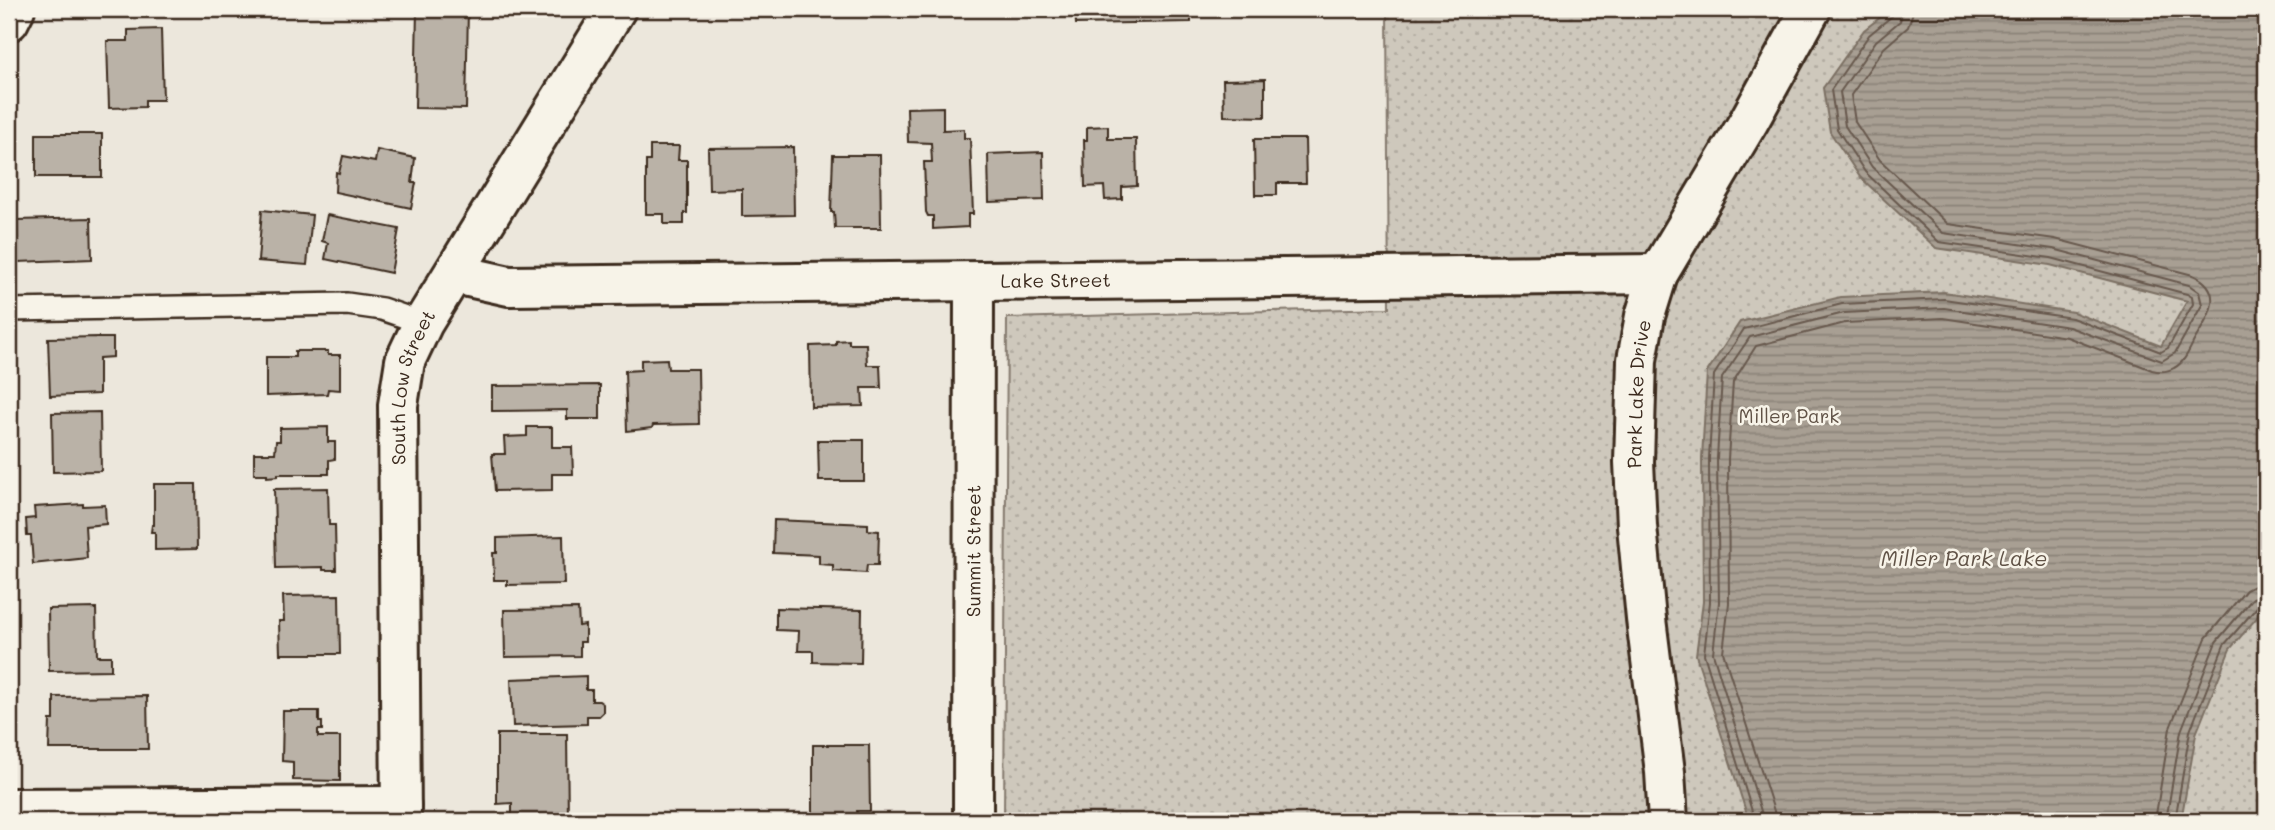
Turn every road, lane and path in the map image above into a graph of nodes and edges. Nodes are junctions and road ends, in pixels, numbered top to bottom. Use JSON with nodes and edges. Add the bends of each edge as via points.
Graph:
{"nodes":[{"id":1,"x":15,"y":9,"type":"edge"},
{"id":2,"x":616,"y":9,"type":"edge"},
{"id":3,"x":1811,"y":9,"type":"edge"},
{"id":4,"x":9,"y":21,"type":"edge"},
{"id":5,"x":455,"y":274,"type":"junction"},
{"id":6,"x":1658,"y":274,"type":"junction"},
{"id":7,"x":974,"y":282,"type":"junction"},
{"id":8,"x":9,"y":310,"type":"edge"},
{"id":9,"x":423,"y":323,"type":"junction"},
{"id":10,"x":9,"y":808,"type":"edge"},
{"id":11,"x":401,"y":814,"type":"edge"},
{"id":12,"x":973,"y":821,"type":"edge"},
{"id":13,"x":1668,"y":821,"type":"edge"}],
"edges":[{"from":1,"to":4,"type":"street"},
{"from":2,"to":5,"type":"street","name":"South Low Street"},
{"from":3,"to":6,"type":"street","name":"Park Lake Drive"},
{"from":5,"to":7,"type":"street","name":"Lake Street","via":[[509,286]]},
{"from":5,"to":9,"type":"street","name":"South Low Street"},
{"from":6,"to":7,"type":"street","name":"Lake Street"},
{"from":6,"to":13,"type":"street","name":"Park Lake Drive","via":[[1637,360],[1634,462]]},
{"from":7,"to":12,"type":"street","name":"Summit Street"},
{"from":8,"to":9,"type":"lane","via":[[347,304],[382,309]]},
{"from":9,"to":11,"type":"street","name":"South Low Street","via":[[405,361],[398,405]]},
{"from":10,"to":11,"type":"street"}]}
